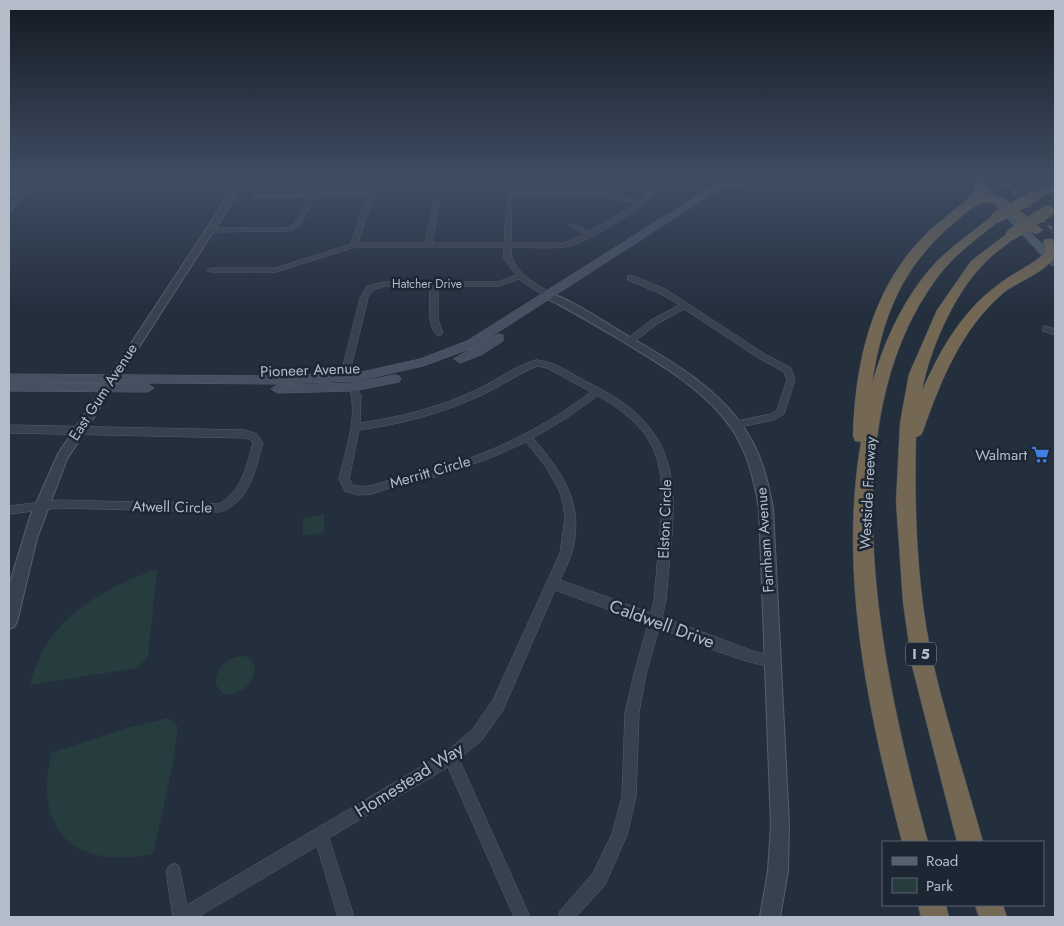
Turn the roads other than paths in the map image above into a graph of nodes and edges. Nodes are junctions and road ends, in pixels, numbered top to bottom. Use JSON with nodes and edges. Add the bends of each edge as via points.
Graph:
{"nodes":[{"id":1,"x":214,"y":223,"type":"edge"},
{"id":2,"x":298,"y":223,"type":"edge"},
{"id":3,"x":361,"y":223,"type":"edge"},
{"id":4,"x":432,"y":223,"type":"edge"},
{"id":5,"x":507,"y":223,"type":"edge"},
{"id":6,"x":608,"y":223,"type":"edge"},
{"id":7,"x":662,"y":223,"type":"edge"},
{"id":8,"x":668,"y":223,"type":"edge"},
{"id":9,"x":674,"y":223,"type":"edge"},
{"id":10,"x":946,"y":223,"type":"edge"},
{"id":11,"x":990,"y":223,"type":"edge"},
{"id":12,"x":1020,"y":223,"type":"edge"},
{"id":13,"x":1023,"y":223,"type":"edge"},
{"id":14,"x":1029,"y":223,"type":"edge"},
{"id":15,"x":1029,"y":223,"type":"edge"},
{"id":16,"x":571,"y":225,"type":"dead end"},
{"id":17,"x":667,"y":228,"type":"junction"},
{"id":18,"x":210,"y":230,"type":"junction"},
{"id":19,"x":1037,"y":230,"type":"junction"},
{"id":20,"x":590,"y":234,"type":"junction"},
{"id":21,"x":354,"y":245,"type":"junction"},
{"id":22,"x":428,"y":245,"type":"junction"},
{"id":23,"x":506,"y":246,"type":"junction"},
{"id":24,"x":1052,"y":253,"type":"edge"},
{"id":25,"x":211,"y":270,"type":"dead end"},
{"id":26,"x":520,"y":276,"type":"junction"},
{"id":27,"x":631,"y":278,"type":"dead end"},
{"id":28,"x":434,"y":284,"type":"junction"},
{"id":29,"x":554,"y":299,"type":"junction"},
{"id":30,"x":685,"y":305,"type":"junction"},
{"id":31,"x":1046,"y":330,"type":"dead end"},
{"id":32,"x":1055,"y":332,"type":"edge"},
{"id":33,"x":439,"y":333,"type":"dead end"},
{"id":34,"x":630,"y":341,"type":"junction"},
{"id":35,"x":339,"y":377,"type":"junction"},
{"id":36,"x":9,"y":378,"type":"edge"},
{"id":37,"x":109,"y":383,"type":"junction"},
{"id":38,"x":9,"y":387,"type":"edge"},
{"id":39,"x":354,"y":387,"type":"junction"},
{"id":40,"x":598,"y":391,"type":"junction"},
{"id":41,"x":735,"y":424,"type":"junction"},
{"id":42,"x":355,"y":426,"type":"junction"},
{"id":43,"x":9,"y":429,"type":"edge"},
{"id":44,"x":78,"y":430,"type":"junction"},
{"id":45,"x":527,"y":437,"type":"junction"},
{"id":46,"x":906,"y":460,"type":"junction"},
{"id":47,"x":41,"y":506,"type":"junction"},
{"id":48,"x":9,"y":510,"type":"edge"},
{"id":49,"x":863,"y":529,"type":"junction"},
{"id":50,"x":552,"y":584,"type":"junction"},
{"id":51,"x":12,"y":591,"type":"edge"},
{"id":52,"x":9,"y":622,"type":"edge"},
{"id":53,"x":656,"y":623,"type":"junction"},
{"id":54,"x":772,"y":661,"type":"junction"},
{"id":55,"x":450,"y":757,"type":"junction"},
{"id":56,"x":322,"y":835,"type":"junction"},
{"id":57,"x":915,"y":841,"type":"edge"},
{"id":58,"x":970,"y":841,"type":"edge"},
{"id":59,"x":174,"y":871,"type":"dead end"},
{"id":60,"x":182,"y":917,"type":"edge"},
{"id":61,"x":346,"y":917,"type":"edge"},
{"id":62,"x":522,"y":917,"type":"edge"},
{"id":63,"x":566,"y":917,"type":"edge"},
{"id":64,"x":770,"y":917,"type":"edge"}],
"edges":[{"from":1,"to":18,"type":"street","name":"East Gum Avenue"},
{"from":2,"to":18,"type":"street","via":[[289,230]]},
{"from":3,"to":21,"type":"street"},
{"from":4,"to":22,"type":"street"},
{"from":5,"to":23,"type":"street","name":"Farnham Avenue"},
{"from":6,"to":20,"type":"street"},
{"from":7,"to":29,"type":"main road","name":"Pioneer Avenue"},
{"from":8,"to":17,"type":"main road"},
{"from":9,"to":17,"type":"main road","name":"Pioneer Avenue"},
{"from":10,"to":49,"type":"highway","via":[[902,272],[875,329],[861,417]]},
{"from":11,"to":49,"type":"highway","name":"Westside Freeway","bridge":true,"via":[[937,269],[901,324],[889,355],[873,419],[866,462]]},
{"from":12,"to":24,"type":"main road"},
{"from":13,"to":19,"type":"highway"},
{"from":14,"to":19,"type":"main road"},
{"from":15,"to":46,"type":"highway","number":"I 5","bridge":true,"via":[[976,264],[944,310],[917,374],[908,423]]},
{"from":16,"to":20,"type":"street"},
{"from":17,"to":29,"type":"main road","name":"Pioneer Avenue"},
{"from":18,"to":37,"type":"street","name":"East Gum Avenue"},
{"from":19,"to":24,"type":"main road"},
{"from":20,"to":23,"type":"street","via":[[565,246]]},
{"from":21,"to":22,"type":"street"},
{"from":21,"to":25,"type":"street","via":[[276,270]]},
{"from":22,"to":23,"type":"street"},
{"from":23,"to":26,"type":"street","name":"Farnham Avenue","via":[[509,262]]},
{"from":24,"to":46,"type":"highway","via":[[979,308],[955,340],[932,384]]},
{"from":26,"to":28,"type":"street","name":"Hatcher Drive","via":[[499,284]]},
{"from":26,"to":29,"type":"street","name":"Farnham Avenue"},
{"from":27,"to":30,"type":"street"},
{"from":28,"to":33,"type":"street","via":[[434,320]]},
{"from":28,"to":35,"type":"street","name":"Hatcher Drive","via":[[385,284],[370,288],[364,298],[346,371]]},
{"from":29,"to":34,"type":"street","name":"Farnham Avenue"},
{"from":29,"to":35,"type":"main road","name":"Pioneer Avenue","via":[[451,352],[389,371]]},
{"from":29,"to":39,"type":"main road","name":"Pioneer Avenue","via":[[476,352],[429,370]]},
{"from":30,"to":34,"type":"street","via":[[654,322]]},
{"from":30,"to":41,"type":"street","via":[[760,355],[784,366],[791,375],[781,412],[774,417]]},
{"from":31,"to":32,"type":"street"},
{"from":34,"to":41,"type":"street","name":"Farnham Avenue","via":[[676,367],[698,384]]},
{"from":35,"to":37,"type":"main road","name":"Pioneer Avenue"},
{"from":36,"to":37,"type":"main road","name":"Pioneer Avenue"},
{"from":37,"to":38,"type":"main road","name":"Pioneer Avenue"},
{"from":37,"to":39,"type":"main road","name":"Pioneer Avenue"},
{"from":37,"to":44,"type":"street","name":"East Gum Avenue"},
{"from":39,"to":42,"type":"street","name":"Merritt Circle","via":[[357,393]]},
{"from":40,"to":42,"type":"street","name":"Elston Circle","via":[[552,366],[534,363],[462,400],[409,416]]},
{"from":40,"to":45,"type":"street","name":"Merritt Circle","via":[[570,414]]},
{"from":40,"to":53,"type":"street","name":"Elston Circle","via":[[643,424],[658,446],[666,468],[668,498]]},
{"from":41,"to":54,"type":"street","name":"Farnham Avenue","via":[[752,455],[764,497]]},
{"from":42,"to":45,"type":"street","name":"Merritt Circle","via":[[344,479],[349,488],[358,491],[454,468]]},
{"from":43,"to":44,"type":"street"},
{"from":44,"to":47,"type":"street","name":"East Gum Avenue","via":[[62,457]]},
{"from":44,"to":47,"type":"street","name":"Atwell Circle","via":[[245,434],[254,437],[258,443],[242,494],[220,508]]},
{"from":45,"to":50,"type":"street","name":"Homestead Way","via":[[561,480],[568,498],[570,535]]},
{"from":46,"to":58,"type":"highway","number":"I 5","via":[[907,548],[923,666]]},
{"from":47,"to":48,"type":"street"},
{"from":47,"to":51,"type":"street","name":"East Gum Avenue"},
{"from":49,"to":57,"type":"highway","name":"Westside Freeway","via":[[869,618],[877,668]]},
{"from":50,"to":53,"type":"street","name":"Caldwell Drive"},
{"from":50,"to":55,"type":"street","name":"Homestead Way","via":[[498,705],[477,735]]},
{"from":51,"to":52,"type":"street","name":"East Gum Avenue"},
{"from":53,"to":54,"type":"street","name":"Caldwell Drive"},
{"from":53,"to":63,"type":"street","name":"Elston Circle","via":[[632,713],[629,797],[619,835],[599,879]]},
{"from":54,"to":64,"type":"street","name":"Farnham Avenue","via":[[780,825],[778,871]]},
{"from":55,"to":56,"type":"street","name":"Homestead Way"},
{"from":55,"to":62,"type":"street"},
{"from":56,"to":60,"type":"street","name":"Homestead Way"},
{"from":56,"to":61,"type":"street"},
{"from":59,"to":60,"type":"street"}]}
